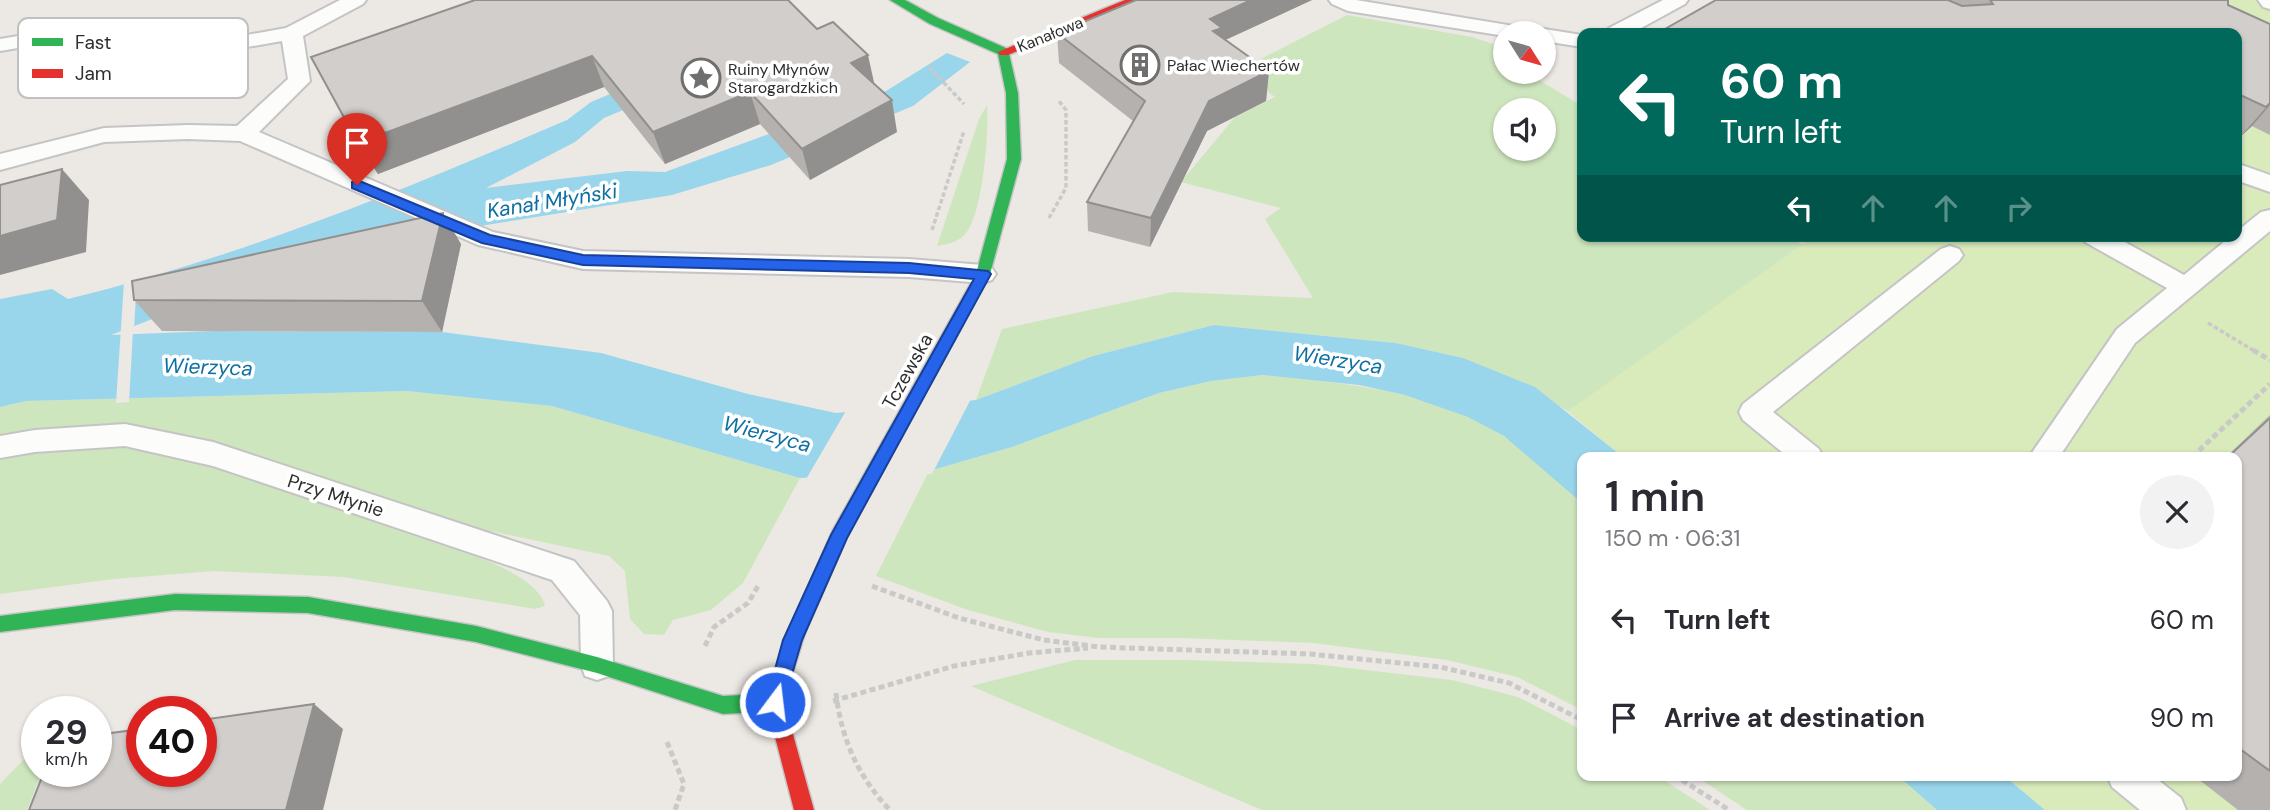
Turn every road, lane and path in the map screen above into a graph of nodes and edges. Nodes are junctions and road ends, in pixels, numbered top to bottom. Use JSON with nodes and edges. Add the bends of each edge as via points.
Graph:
{"nodes":[{"id":1,"x":356,"y":0,"type":"edge"},
{"id":2,"x":896,"y":0,"type":"edge"},
{"id":3,"x":1135,"y":0,"type":"edge"},
{"id":4,"x":1339,"y":0,"type":"edge"},
{"id":5,"x":1416,"y":0,"type":"edge"},
{"id":6,"x":1678,"y":0,"type":"edge"},
{"id":7,"x":1388,"y":12,"type":"junction"},
{"id":8,"x":1493,"y":28,"type":"edge"},
{"id":9,"x":1626,"y":28,"type":"edge"},
{"id":10,"x":292,"y":33,"type":"junction"},
{"id":11,"x":1556,"y":38,"type":"edge"},
{"id":12,"x":1577,"y":40,"type":"edge"},
{"id":13,"x":248,"y":41,"type":"edge"},
{"id":14,"x":18,"y":42,"type":"edge"},
{"id":15,"x":0,"y":45,"type":"edge"},
{"id":16,"x":1004,"y":52,"type":"junction"},
{"id":17,"x":926,"y":64,"type":"dead end"},
{"id":18,"x":966,"y":108,"type":"dead end"},
{"id":19,"x":965,"y":127,"type":"dead end"},
{"id":20,"x":243,"y":134,"type":"junction"},
{"id":21,"x":0,"y":162,"type":"edge"},
{"id":22,"x":2242,"y":173,"type":"edge"},
{"id":23,"x":2270,"y":184,"type":"edge"},
{"id":24,"x":2270,"y":218,"type":"edge"},
{"id":25,"x":2242,"y":241,"type":"edge"},
{"id":26,"x":2103,"y":242,"type":"edge"},
{"id":27,"x":2241,"y":242,"type":"edge"},
{"id":28,"x":1950,"y":255,"type":"dead end"},
{"id":29,"x":917,"y":268,"type":"junction"},
{"id":30,"x":983,"y":274,"type":"junction"},
{"id":31,"x":2178,"y":294,"type":"junction"},
{"id":32,"x":2270,"y":360,"type":"edge"},
{"id":33,"x":2270,"y":384,"type":"edge"},
{"id":34,"x":0,"y":447,"type":"edge"},
{"id":35,"x":1803,"y":452,"type":"edge"},
{"id":36,"x":2046,"y":452,"type":"edge"},
{"id":37,"x":2197,"y":452,"type":"edge"},
{"id":38,"x":870,"y":586,"type":"dead end"},
{"id":39,"x":0,"y":624,"type":"edge"},
{"id":40,"x":1099,"y":647,"type":"junction"},
{"id":41,"x":597,"y":665,"type":"junction"},
{"id":42,"x":835,"y":682,"type":"dead end"},
{"id":43,"x":836,"y":701,"type":"junction"},
{"id":44,"x":775,"y":702,"type":"junction"},
{"id":45,"x":1577,"y":718,"type":"edge"},
{"id":46,"x":1683,"y":781,"type":"edge"},
{"id":47,"x":2132,"y":781,"type":"edge"},
{"id":48,"x":804,"y":810,"type":"edge"},
{"id":49,"x":890,"y":810,"type":"edge"},
{"id":50,"x":1729,"y":810,"type":"edge"},
{"id":51,"x":2168,"y":810,"type":"edge"}],
"edges":[{"from":1,"to":10,"type":"lane"},
{"from":2,"to":16,"type":"street"},
{"from":3,"to":16,"type":"street","name":"Kanałowa"},
{"from":4,"to":7,"type":"lane"},
{"from":5,"to":7,"type":"lane"},
{"from":6,"to":9,"type":"lane"},
{"from":7,"to":8,"type":"lane"},
{"from":10,"to":13,"type":"lane"},
{"from":10,"to":20,"type":"lane","via":[[299,81]]},
{"from":11,"to":12,"type":"lane"},
{"from":14,"to":15,"type":"lane"},
{"from":16,"to":30,"type":"street","name":"Tczewska","via":[[1012,93],[1014,159]]},
{"from":17,"to":18,"type":"path"},
{"from":19,"to":29,"type":"path"},
{"from":20,"to":21,"type":"lane","via":[[104,135]]},
{"from":20,"to":29,"type":"lane","via":[[487,239],[583,260]]},
{"from":22,"to":23,"type":"lane"},
{"from":24,"to":25,"type":"lane"},
{"from":26,"to":31,"type":"lane"},
{"from":27,"to":31,"type":"lane"},
{"from":28,"to":35,"type":"lane","via":[[1753,412]]},
{"from":29,"to":30,"type":"lane"},
{"from":30,"to":44,"type":"street","name":"Tczewska","via":[[839,535],[793,640]]},
{"from":31,"to":32,"type":"path"},
{"from":31,"to":36,"type":"lane","via":[[2126,336]]},
{"from":33,"to":37,"type":"path"},
{"from":34,"to":41,"type":"lane","name":"Przy Młynie","via":[[125,435],[213,454],[563,570],[596,611]]},
{"from":38,"to":40,"type":"path","via":[[972,621],[1044,640]]},
{"from":39,"to":41,"type":"street","via":[[175,602],[308,605],[476,634]]},
{"from":40,"to":43,"type":"path","via":[[1029,653],[954,667]]},
{"from":40,"to":45,"type":"path","via":[[1310,654],[1440,667],[1509,684]]},
{"from":41,"to":44,"type":"street","via":[[723,705]]},
{"from":42,"to":43,"type":"path"},
{"from":43,"to":44,"type":"path"},
{"from":43,"to":49,"type":"path","via":[[846,743],[877,797]]},
{"from":44,"to":48,"type":"street"},
{"from":46,"to":50,"type":"path"},
{"from":47,"to":51,"type":"lane"}]}
